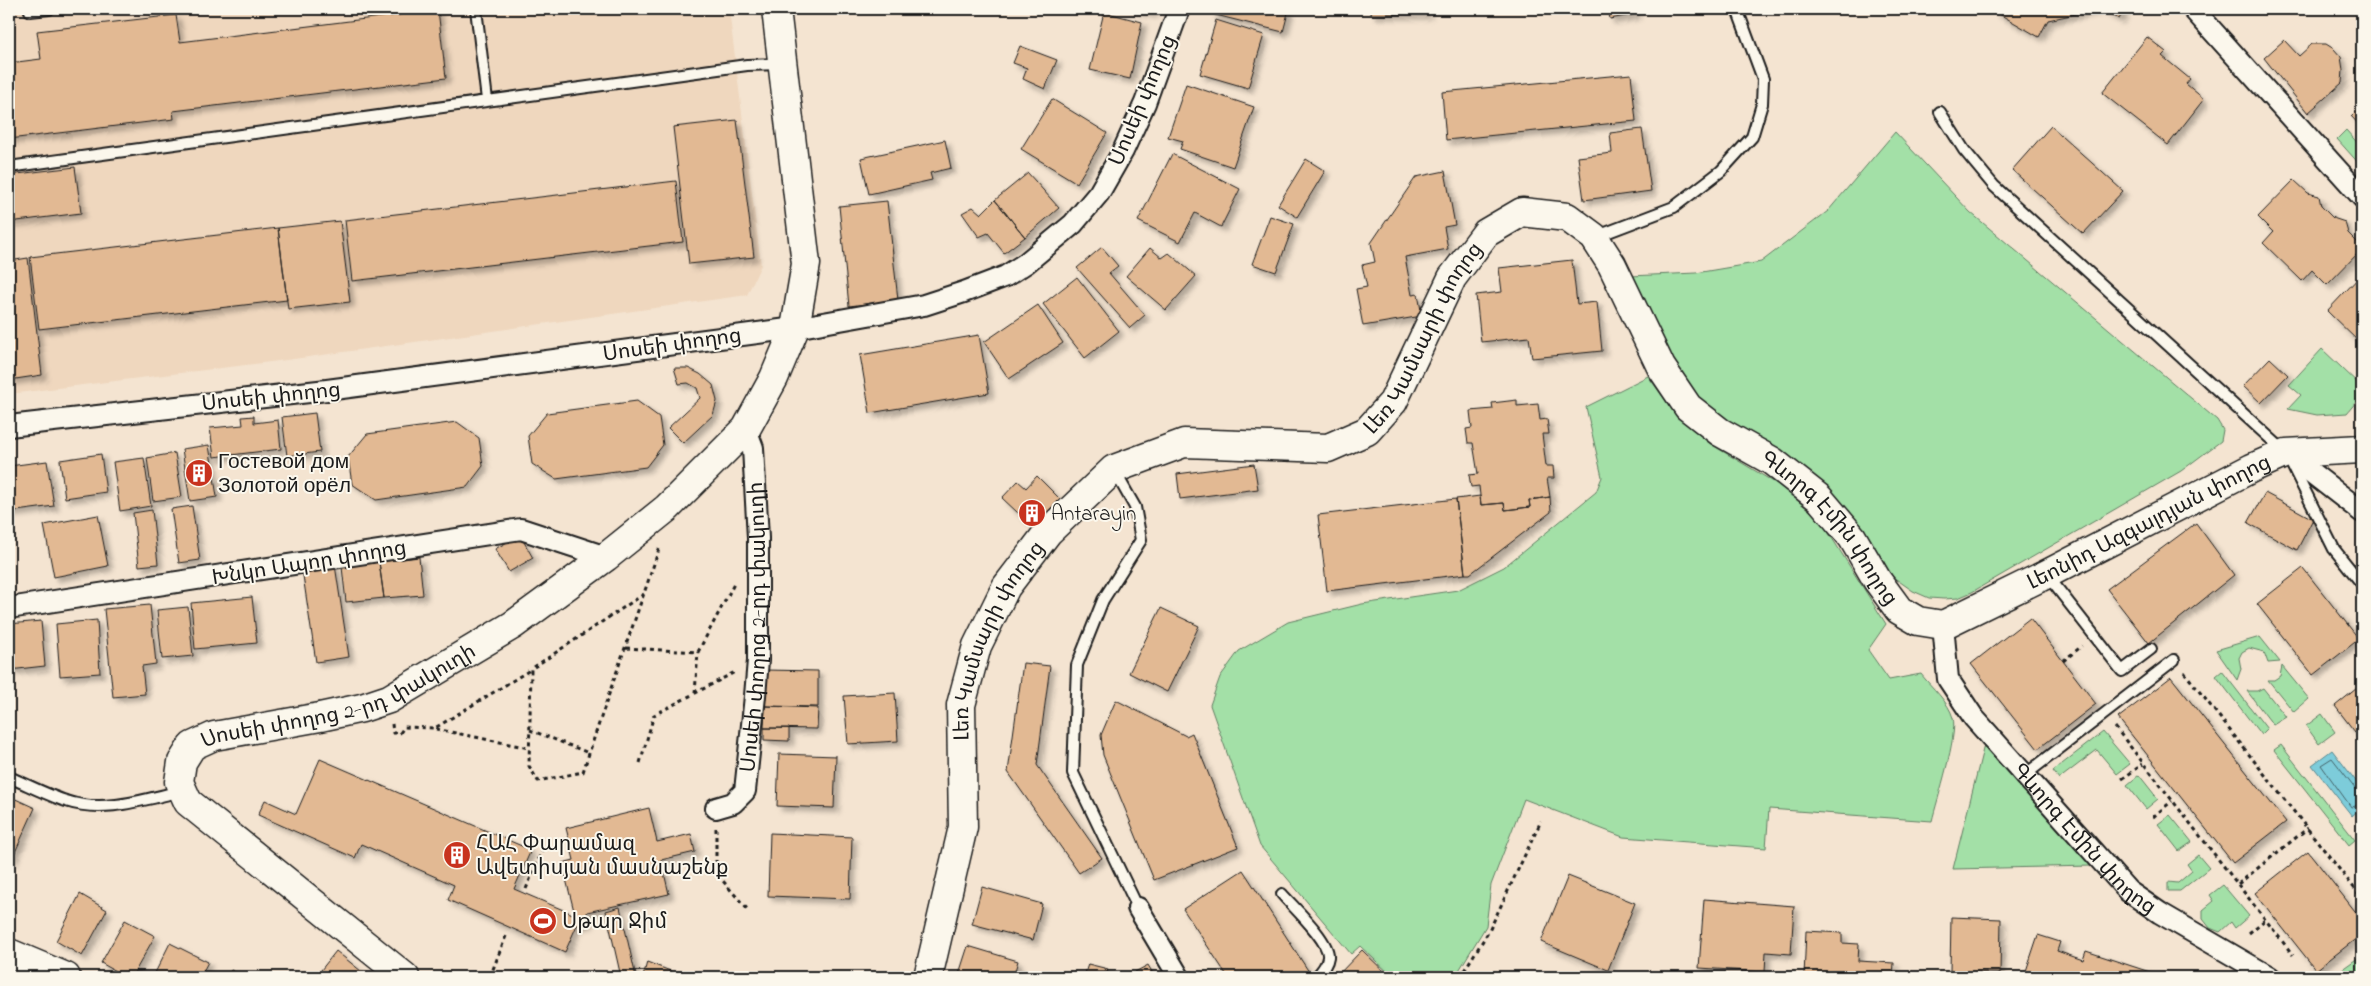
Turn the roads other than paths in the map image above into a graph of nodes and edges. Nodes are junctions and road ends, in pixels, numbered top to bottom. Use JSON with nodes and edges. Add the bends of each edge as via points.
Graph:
{"nodes":[{"id":1,"x":48,"y":9,"type":"edge"},
{"id":2,"x":476,"y":9,"type":"edge"},
{"id":3,"x":776,"y":9,"type":"edge"},
{"id":4,"x":1179,"y":9,"type":"edge"},
{"id":5,"x":1737,"y":9,"type":"edge"},
{"id":6,"x":2193,"y":9,"type":"edge"},
{"id":7,"x":30,"y":11,"type":"dead end"},
{"id":8,"x":782,"y":64,"type":"junction"},
{"id":9,"x":486,"y":100,"type":"junction"},
{"id":10,"x":1940,"y":112,"type":"dead end"},
{"id":11,"x":9,"y":167,"type":"edge"},
{"id":12,"x":2362,"y":197,"type":"edge"},
{"id":13,"x":1594,"y":238,"type":"junction"},
{"id":14,"x":796,"y":328,"type":"junction"},
{"id":15,"x":9,"y":426,"type":"edge"},
{"id":16,"x":746,"y":429,"type":"junction"},
{"id":17,"x":2362,"y":449,"type":"edge"},
{"id":18,"x":2286,"y":453,"type":"junction"},
{"id":19,"x":1114,"y":469,"type":"junction"},
{"id":20,"x":2362,"y":512,"type":"edge"},
{"id":21,"x":606,"y":557,"type":"junction"},
{"id":22,"x":2046,"y":574,"type":"junction"},
{"id":23,"x":2362,"y":584,"type":"edge"},
{"id":24,"x":9,"y":608,"type":"edge"},
{"id":25,"x":1943,"y":625,"type":"junction"},
{"id":26,"x":2151,"y":649,"type":"dead end"},
{"id":27,"x":2174,"y":660,"type":"road end"},
{"id":28,"x":2025,"y":775,"type":"junction"},
{"id":29,"x":9,"y":777,"type":"edge"},
{"id":30,"x":183,"y":791,"type":"junction"},
{"id":31,"x":716,"y":808,"type":"road end"},
{"id":32,"x":1282,"y":894,"type":"dead end"},
{"id":33,"x":1138,"y":908,"type":"joint"},
{"id":34,"x":9,"y":953,"type":"edge"},
{"id":35,"x":66,"y":977,"type":"edge"},
{"id":36,"x":404,"y":977,"type":"edge"},
{"id":37,"x":928,"y":977,"type":"edge"},
{"id":38,"x":1179,"y":977,"type":"edge"},
{"id":39,"x":1316,"y":977,"type":"edge"},
{"id":40,"x":2270,"y":977,"type":"edge"}],
"edges":[{"from":1,"to":7,"type":"lane"},
{"from":2,"to":9,"type":"lane"},
{"from":3,"to":8,"type":"street","name":"Սոսեի փողոց 2-րդ փակուղի"},
{"from":4,"to":14,"type":"street","name":"Սոսեի փողոց","via":[[1145,103],[1123,151],[1099,193],[1051,244],[1006,276],[964,292],[924,305]]},
{"from":5,"to":13,"type":"lane","via":[[1763,79],[1762,104],[1752,137],[1721,171],[1674,207]]},
{"from":6,"to":12,"type":"street"},
{"from":8,"to":9,"type":"lane","via":[[747,65]]},
{"from":8,"to":14,"type":"street","name":"Սոսեի փողոց 2-րդ փակուղի","via":[[806,264]]},
{"from":9,"to":11,"type":"lane"},
{"from":10,"to":18,"type":"lane","via":[[1964,150],[1994,186]]},
{"from":13,"to":19,"type":"street","name":"Լեռ Կամսարի փողոց","via":[[1567,217],[1522,212],[1486,233],[1452,278],[1393,402],[1367,431],[1328,448],[1184,444]]},
{"from":13,"to":25,"type":"street","name":"Գևորգ Էմին փողոց","via":[[1612,265],[1661,367],[1688,407],[1720,432],[1772,460],[1819,498],[1852,537],[1899,610],[1918,621]]},
{"from":14,"to":15,"type":"street","name":"Սոսեի փողոց","via":[[327,390]]},
{"from":14,"to":16,"type":"street","name":"Սոսեի փողոց 2-րդ փակուղի"},
{"from":16,"to":21,"type":"street","name":"Սոսեի փողոց 2-րդ փակուղի","via":[[667,508]]},
{"from":16,"to":31,"type":"street","name":"Սոսեի փողոց 2-րդ փակուղի","via":[[753,448],[757,493],[756,687],[746,791],[734,803]]},
{"from":17,"to":18,"type":"street","name":"Լեոնիդ Ազգալդյան փողոց"},
{"from":18,"to":20,"type":"street"},
{"from":18,"to":22,"type":"street","name":"Լեոնիդ Ազգալդյան փողոց"},
{"from":18,"to":23,"type":"lane","via":[[2334,549]]},
{"from":19,"to":33,"type":"lane","via":[[1136,507],[1141,540],[1103,600],[1077,665],[1073,773]]},
{"from":19,"to":37,"type":"street","name":"Լեռ Կամսարի փողոց","via":[[1048,532],[1006,587],[977,646],[961,705],[963,827]]},
{"from":21,"to":24,"type":"street","name":"Խնկո Ապոր փողոց","via":[[522,529]]},
{"from":21,"to":30,"type":"street","name":"Սոսեի փողոց 2-րդ փակուղի","via":[[513,625],[389,699],[353,710],[214,736],[192,746],[182,762],[179,782]]},
{"from":22,"to":25,"type":"street","name":"Լեոնիդ Ազգալդյան փողոց"},
{"from":22,"to":26,"type":"lane","via":[[2122,671]]},
{"from":25,"to":28,"type":"street","name":"Գևորգ Էմին փողոց","via":[[1948,679],[1974,718]]},
{"from":27,"to":28,"type":"lane"},
{"from":28,"to":40,"type":"street","name":"Գևորգ Էմին փողոց","via":[[2128,891]]},
{"from":29,"to":30,"type":"lane","via":[[68,802],[96,806],[121,805]]},
{"from":30,"to":36,"type":"street","via":[[188,802]]},
{"from":32,"to":39,"type":"lane","via":[[1325,944],[1328,956]]},
{"from":33,"to":38,"type":"street"},
{"from":34,"to":35,"type":"street"}]}
